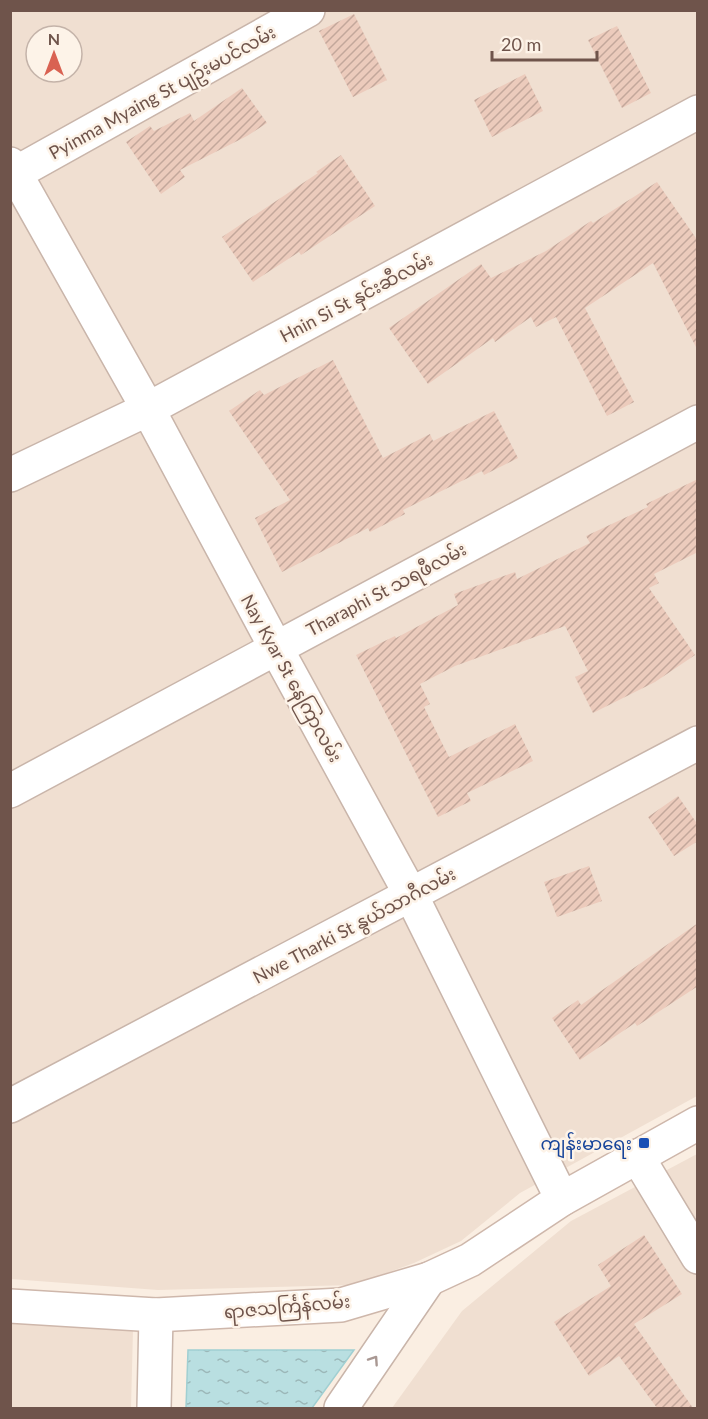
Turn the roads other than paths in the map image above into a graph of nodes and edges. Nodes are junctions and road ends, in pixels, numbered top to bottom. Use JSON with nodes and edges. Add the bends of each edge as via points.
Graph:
{"nodes":[{"id":1,"x":308,"y":10,"type":"edge"},
{"id":2,"x":698,"y":112,"type":"edge"},
{"id":3,"x":13,"y":169,"type":"edge"},
{"id":4,"x":148,"y":409,"type":"junction"},
{"id":5,"x":698,"y":422,"type":"edge"},
{"id":6,"x":10,"y":475,"type":"edge"},
{"id":7,"x":276,"y":648,"type":"junction"},
{"id":8,"x":698,"y":743,"type":"edge"},
{"id":9,"x":10,"y":791,"type":"edge"},
{"id":10,"x":411,"y":895,"type":"junction"},
{"id":11,"x":10,"y":1106,"type":"edge"},
{"id":12,"x":698,"y":1123,"type":"edge"},
{"id":13,"x":637,"y":1156,"type":"junction"},
{"id":14,"x":562,"y":1199,"type":"junction"},
{"id":15,"x":698,"y":1257,"type":"edge"},
{"id":16,"x":429,"y":1279,"type":"junction"},
{"id":17,"x":10,"y":1306,"type":"edge"},
{"id":18,"x":156,"y":1315,"type":"junction"},
{"id":19,"x":154,"y":1408,"type":"edge"},
{"id":20,"x":341,"y":1408,"type":"edge"}],
"edges":[{"from":1,"to":3,"type":"street","name":"Pyinma Myaing St ပျဥ်းမပင်လမ်း"},
{"from":2,"to":4,"type":"street","name":"Hnin Si St နှင်းဆီလမ်း"},
{"from":3,"to":4,"type":"street","name":"Nay Kyar St နေကြာလမ်း"},
{"from":4,"to":6,"type":"street","name":"Hnin Si St နှင်းဆီလမ်း"},
{"from":4,"to":7,"type":"street","name":"Nay Kyar St နေကြာလမ်း"},
{"from":5,"to":7,"type":"street","name":"Tharaphi St သရဖီလမ်း"},
{"from":7,"to":9,"type":"street","name":"Tharaphi St သရဖီလမ်း"},
{"from":7,"to":10,"type":"street","name":"Nay Kyar St နေကြာလမ်း"},
{"from":8,"to":10,"type":"street","name":"Nwe Tharki St နွယ်သာဂီလမ်း"},
{"from":10,"to":11,"type":"street","name":"Nwe Tharki St နွယ်သာဂီလမ်း"},
{"from":10,"to":14,"type":"street","name":"Nay Kyar St နေကြာလမ်း"},
{"from":12,"to":13,"type":"street","name":"ရာဇသင်္ကြန်လမ်း"},
{"from":13,"to":14,"type":"street","name":"ရာဇသင်္ကြန်လမ်း"},
{"from":13,"to":15,"type":"street"},
{"from":14,"to":16,"type":"street","name":"ရာဇသင်္ကြန်လမ်း","via":[[470,1260]]},
{"from":16,"to":18,"type":"street","name":"ရာဇသင်္ကြန်လမ်း","via":[[341,1305]]},
{"from":20,"to":16,"type":"street","one_way":true},
{"from":17,"to":18,"type":"street","name":"ရာဇသင်္ကြန်လမ်း"},
{"from":18,"to":19,"type":"street"}]}
